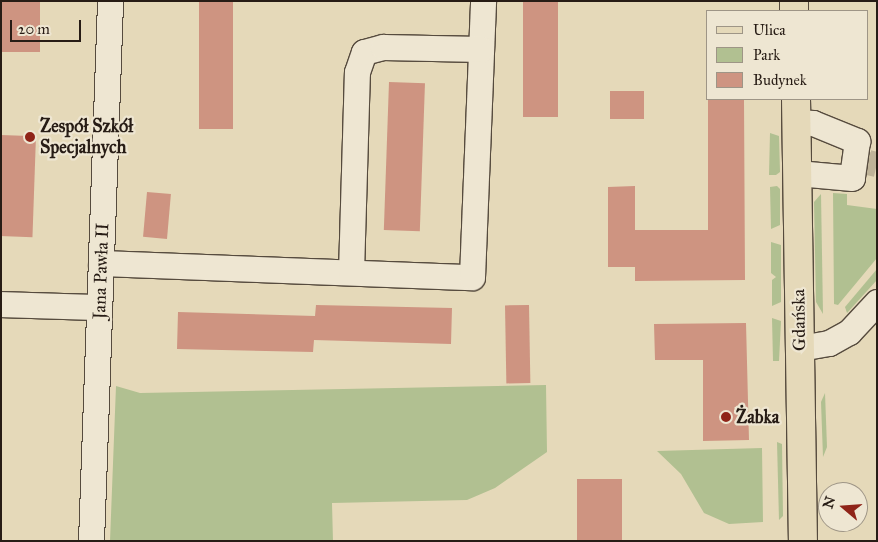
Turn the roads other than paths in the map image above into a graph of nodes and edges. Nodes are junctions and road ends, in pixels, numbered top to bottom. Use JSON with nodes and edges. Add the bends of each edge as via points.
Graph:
{"nodes":[{"id":1,"x":110,"y":1,"type":"edge"},
{"id":2,"x":482,"y":1,"type":"edge"},
{"id":3,"x":481,"y":49,"type":"junction"},
{"id":4,"x":796,"y":110,"type":"edge"},
{"id":5,"x":797,"y":173,"type":"junction"},
{"id":6,"x":101,"y":263,"type":"junction"},
{"id":7,"x":351,"y":272,"type":"junction"},
{"id":8,"x":877,"y":302,"type":"edge"},
{"id":9,"x":1,"y":304,"type":"edge"},
{"id":10,"x":99,"y":307,"type":"junction"},
{"id":11,"x":800,"y":348,"type":"junction"},
{"id":12,"x":91,"y":541,"type":"edge"},
{"id":13,"x":803,"y":541,"type":"edge"}],
"edges":[{"from":1,"to":6,"type":"street","name":"Jana Pawła II"},
{"from":2,"to":3,"type":"street"},
{"from":3,"to":7,"type":"street","via":[[383,46],[364,52],[357,72]]},
{"from":3,"to":7,"type":"street","via":[[472,277]]},
{"from":4,"to":5,"type":"main road","name":"Gdańska"},
{"from":4,"to":5,"type":"street","via":[[858,160]]},
{"from":5,"to":11,"type":"main road","name":"Gdańska"},
{"from":6,"to":7,"type":"street"},
{"from":6,"to":10,"type":"street","name":"Jana Pawła II"},
{"from":8,"to":11,"type":"street","via":[[849,332],[829,343]]},
{"from":9,"to":10,"type":"street"},
{"from":10,"to":12,"type":"street","name":"Jana Pawła II"},
{"from":11,"to":13,"type":"main road","name":"Gdańska"}]}
